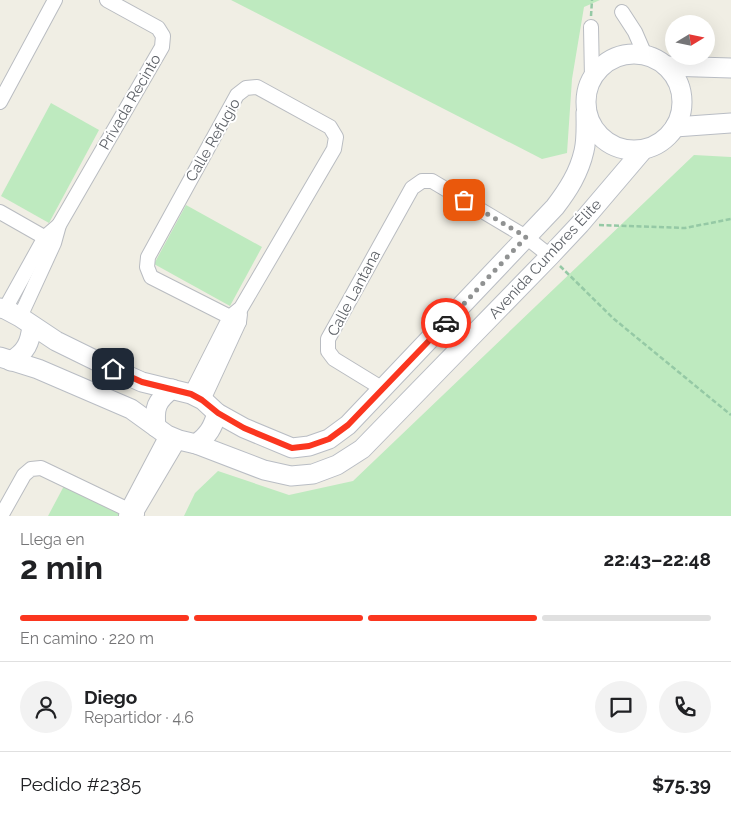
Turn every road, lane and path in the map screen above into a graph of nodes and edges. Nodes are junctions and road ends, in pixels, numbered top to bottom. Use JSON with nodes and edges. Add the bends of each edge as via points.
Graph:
{"nodes":[{"id":1,"x":55,"y":0,"type":"edge"},
{"id":2,"x":107,"y":0,"type":"edge"},
{"id":3,"x":622,"y":12,"type":"dead end"},
{"id":4,"x":591,"y":27,"type":"dead end"},
{"id":5,"x":645,"y":55,"type":"junction"},
{"id":6,"x":666,"y":66,"type":"junction"},
{"id":7,"x":731,"y":68,"type":"edge"},
{"id":8,"x":592,"y":78,"type":"junction"},
{"id":9,"x":0,"y":102,"type":"edge"},
{"id":10,"x":586,"y":112,"type":"junction"},
{"id":11,"x":731,"y":123,"type":"edge"},
{"id":12,"x":675,"y":127,"type":"junction"},
{"id":13,"x":643,"y":150,"type":"junction"},
{"id":14,"x":0,"y":212,"type":"edge"},
{"id":15,"x":731,"y":219,"type":"edge"},
{"id":16,"x":580,"y":224,"type":"junction"},
{"id":17,"x":526,"y":237,"type":"junction"},
{"id":18,"x":49,"y":240,"type":"junction"},
{"id":19,"x":550,"y":256,"type":"junction"},
{"id":20,"x":14,"y":315,"type":"edge"},
{"id":21,"x":234,"y":319,"type":"junction"},
{"id":22,"x":6,"y":359,"type":"edge"},
{"id":23,"x":172,"y":389,"type":"junction"},
{"id":24,"x":383,"y":389,"type":"junction"},
{"id":25,"x":197,"y":397,"type":"junction"},
{"id":26,"x":218,"y":413,"type":"junction"},
{"id":27,"x":731,"y":415,"type":"edge"},
{"id":28,"x":174,"y":437,"type":"junction"},
{"id":29,"x":292,"y":448,"type":"junction"},
{"id":30,"x":291,"y":476,"type":"junction"},
{"id":31,"x":131,"y":514,"type":"edge"},
{"id":32,"x":1,"y":516,"type":"edge"}],
"edges":[{"from":1,"to":9,"type":"street"},
{"from":2,"to":18,"type":"street","name":"Privada Recinto","via":[[158,28],[163,36],[162,47]]},
{"from":3,"to":5,"type":"street"},
{"from":4,"to":8,"type":"street"},
{"from":5,"to":6,"type":"street"},
{"from":5,"to":8,"type":"street","via":[[629,54],[614,58],[601,66]]},
{"from":6,"to":7,"type":"street"},
{"from":6,"to":12,"type":"street","via":[[676,79],[681,95],[681,112]]},
{"from":8,"to":10,"type":"street","via":[[586,94]]},
{"from":10,"to":13,"type":"street","via":[[593,129],[607,142],[624,150]]},
{"from":10,"to":17,"type":"street","name":"Avenida Cumbres Élite","via":[[585,150],[577,173],[555,207]]},
{"from":11,"to":12,"type":"street"},
{"from":12,"to":13,"type":"street","via":[[661,142]]},
{"from":13,"to":16,"type":"street","name":"Avenida Cumbres Élite"},
{"from":14,"to":18,"type":"street"},
{"from":15,"to":16,"type":"path","via":[[685,228]]},
{"from":16,"to":19,"type":"street","name":"Avenida Cumbres Élite"},
{"from":17,"to":19,"type":"street"},
{"from":17,"to":24,"type":"street","name":"Avenida Cumbres Élite"},
{"from":17,"to":24,"type":"street","name":"Calle Lantana","via":[[432,181],[412,188],[328,339],[328,351],[334,360]]},
{"from":18,"to":20,"type":"street","name":"Privada Recinto"},
{"from":19,"to":27,"type":"path","via":[[614,320]]},
{"from":19,"to":30,"type":"street","name":"Avenida Cumbres Élite","via":[[362,449],[337,465],[313,474]]},
{"from":20,"to":22,"type":"street","via":[[31,338],[21,355]]},
{"from":20,"to":23,"type":"street","via":[[56,341],[135,379]]},
{"from":21,"to":21,"type":"street","name":"Calle Refugio","via":[[334,149],[336,137],[330,127],[257,88],[246,88],[237,95],[148,256],[147,267],[151,277]]},
{"from":21,"to":25,"type":"street","name":"Calle Refugio"},
{"from":22,"to":28,"type":"street","name":"Avenida Cumbres Élite","via":[[38,369],[131,409]]},
{"from":23,"to":25,"type":"street"},
{"from":23,"to":28,"type":"street","via":[[161,397],[156,407]]},
{"from":24,"to":29,"type":"street","name":"Avenida Cumbres Élite","via":[[348,425],[329,439]]},
{"from":25,"to":26,"type":"street"},
{"from":26,"to":28,"type":"street","via":[[209,433]]},
{"from":26,"to":29,"type":"street","via":[[264,438]]},
{"from":28,"to":30,"type":"street","name":"Avenida Cumbres Élite","via":[[264,470]]},
{"from":28,"to":31,"type":"street"},
{"from":29,"to":30,"type":"street"},
{"from":31,"to":32,"type":"street","via":[[40,468],[31,469],[24,475]]}]}
